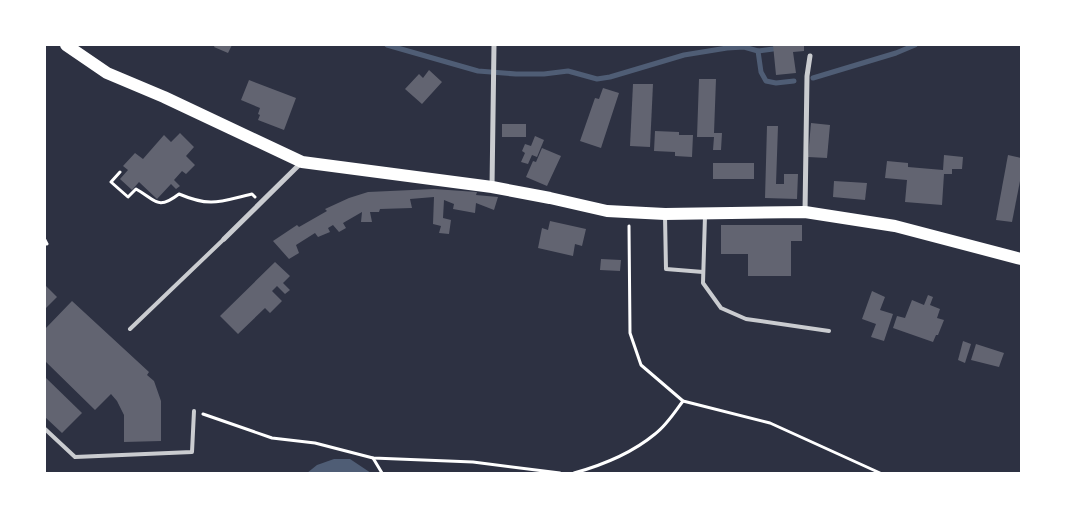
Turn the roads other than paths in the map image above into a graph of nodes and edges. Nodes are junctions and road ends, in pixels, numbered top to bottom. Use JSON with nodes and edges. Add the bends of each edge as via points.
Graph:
{"nodes":[{"id":1,"x":66,"y":45,"type":"edge"},
{"id":2,"x":494,"y":46,"type":"edge"},
{"id":3,"x":810,"y":56,"type":"dead end"},
{"id":4,"x":302,"y":162,"type":"junction"},
{"id":5,"x":492,"y":188,"type":"junction"},
{"id":6,"x":805,"y":212,"type":"junction"},
{"id":7,"x":665,"y":214,"type":"junction"},
{"id":8,"x":705,"y":214,"type":"junction"},
{"id":9,"x":224,"y":239,"type":"joint"},
{"id":10,"x":1021,"y":259,"type":"edge"},
{"id":11,"x":703,"y":272,"type":"junction"},
{"id":12,"x":130,"y":329,"type":"dead end"},
{"id":13,"x":829,"y":332,"type":"dead end"},
{"id":14,"x":194,"y":411,"type":"road end"},
{"id":15,"x":45,"y":430,"type":"edge"}],
"edges":[{"from":1,"to":4,"type":"main road","via":[[107,73]]},
{"from":2,"to":5,"type":"street"},
{"from":3,"to":6,"type":"street"},
{"from":4,"to":5,"type":"main road"},
{"from":4,"to":9,"type":"street"},
{"from":5,"to":7,"type":"main road","via":[[607,211]]},
{"from":6,"to":8,"type":"main road"},
{"from":6,"to":10,"type":"main road","via":[[895,226]]},
{"from":7,"to":8,"type":"main road"},
{"from":7,"to":11,"type":"lane","via":[[666,269]]},
{"from":8,"to":11,"type":"lane"},
{"from":9,"to":12,"type":"lane"},
{"from":11,"to":13,"type":"lane","via":[[703,283],[721,308],[746,319]]},
{"from":14,"to":15,"type":"lane","via":[[192,452],[76,457]]}]}
